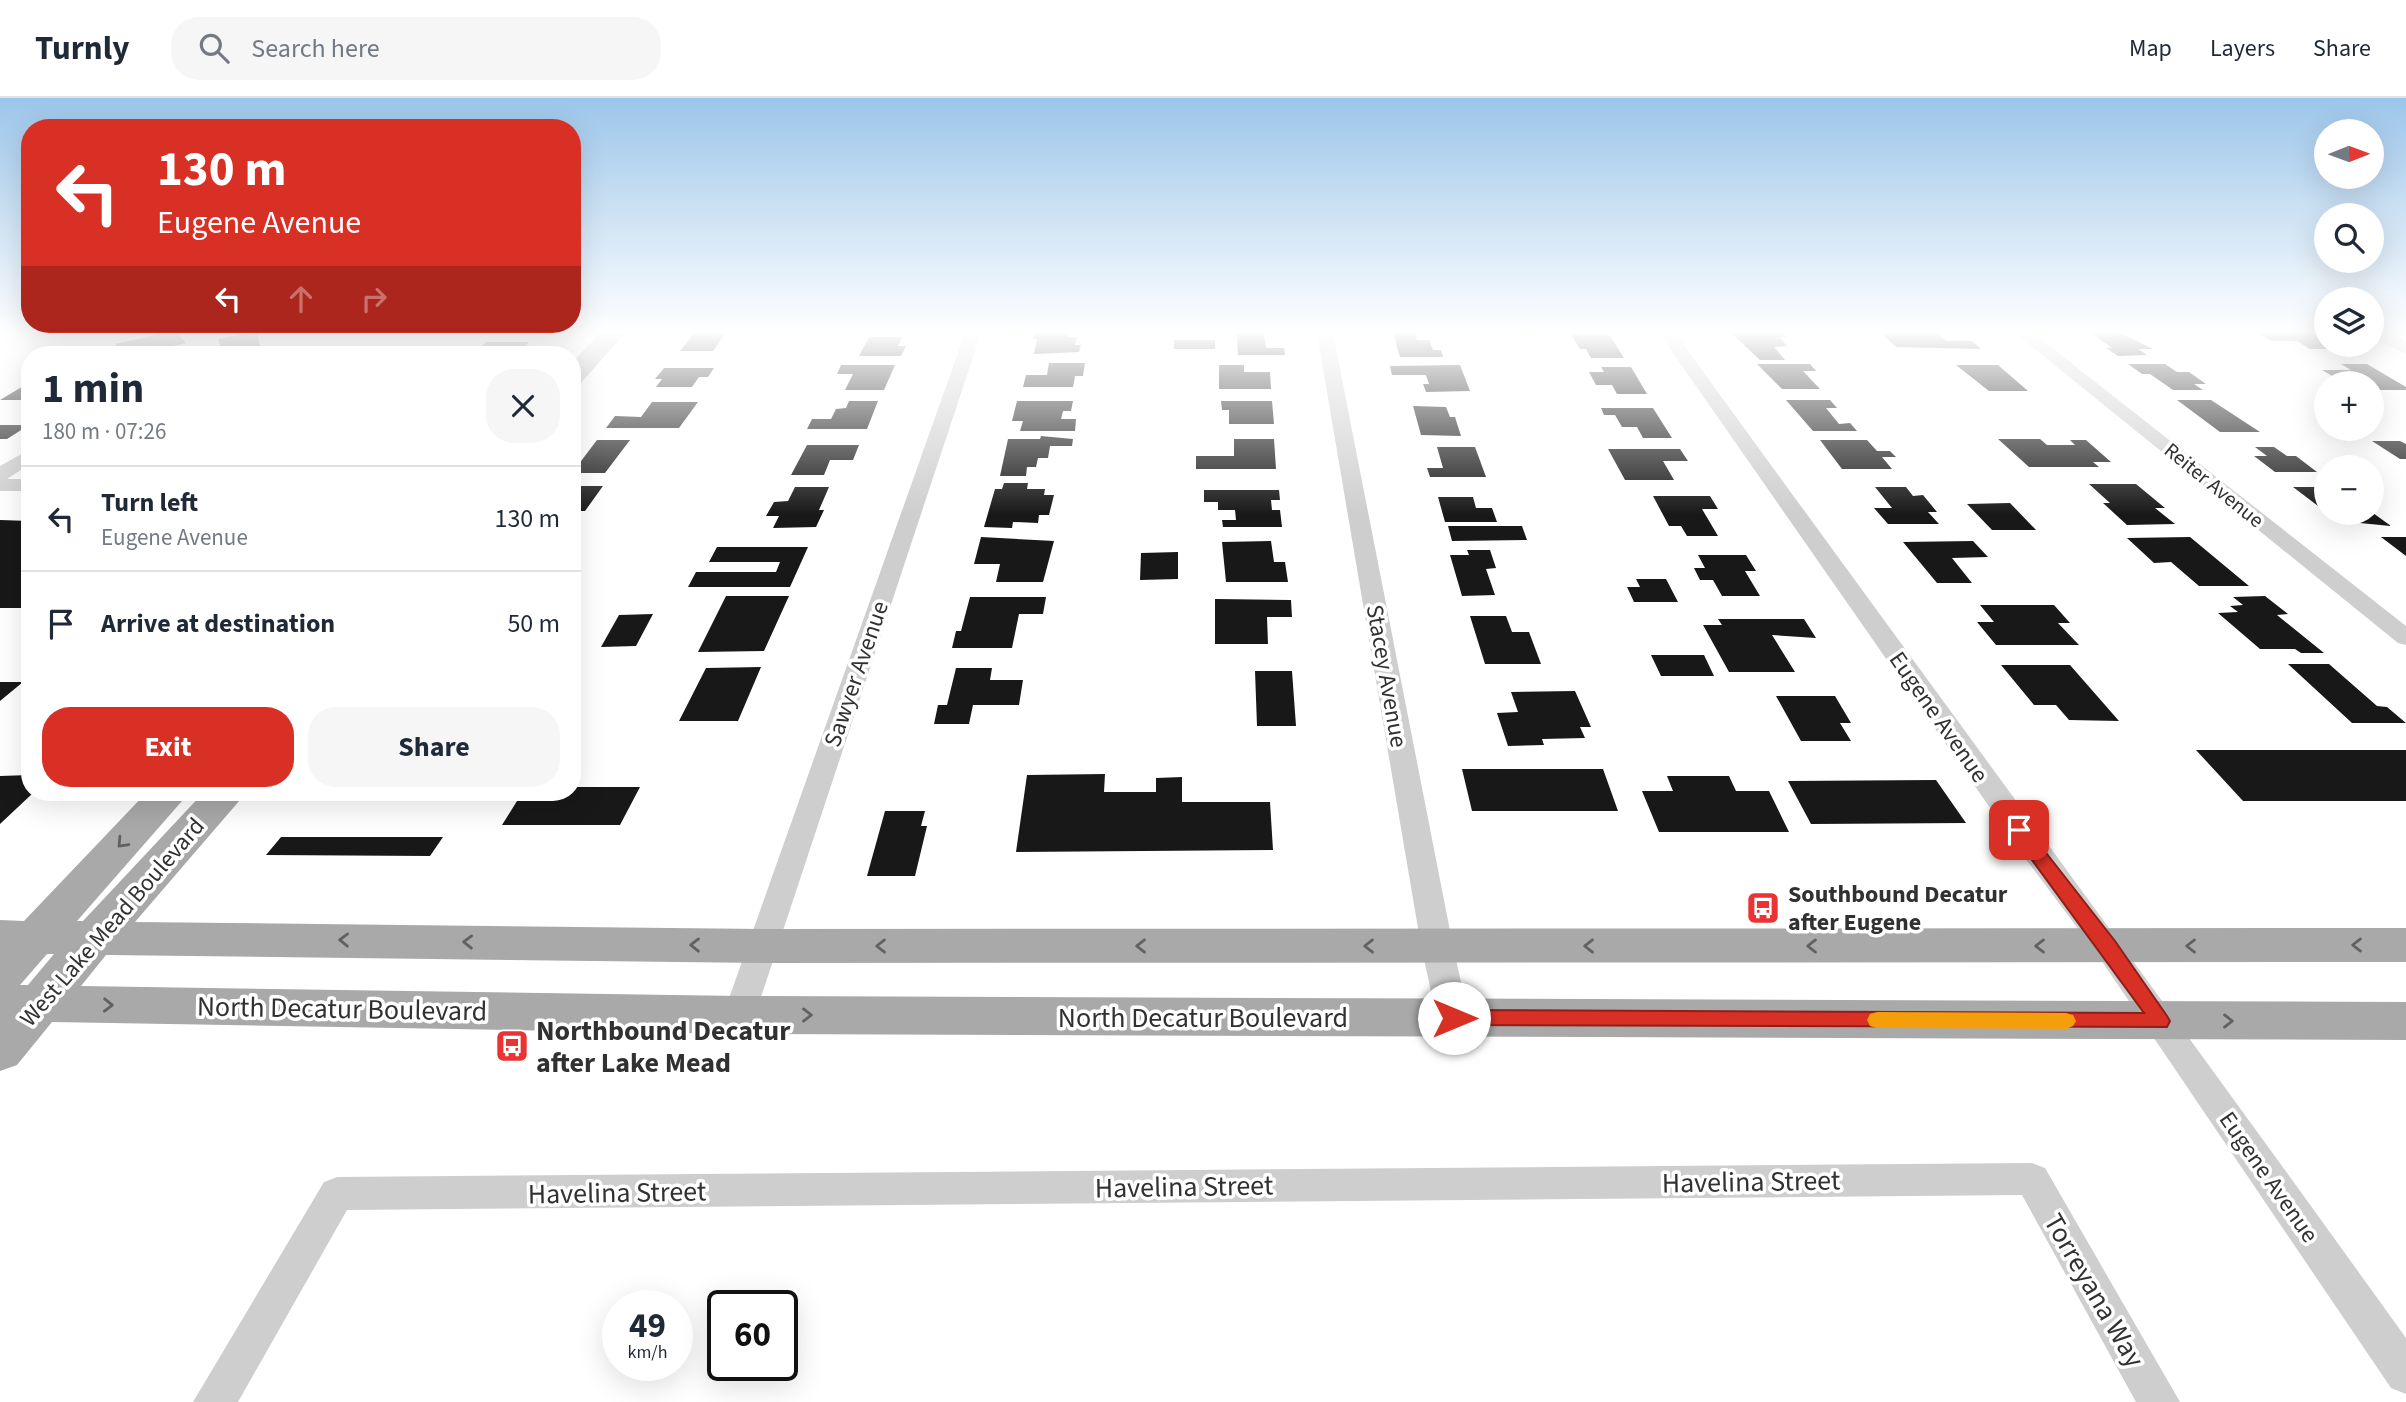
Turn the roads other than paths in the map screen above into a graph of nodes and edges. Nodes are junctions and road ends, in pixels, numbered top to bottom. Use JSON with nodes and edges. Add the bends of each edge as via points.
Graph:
{"nodes":[{"id":1,"x":952,"y":394,"type":"edge"},
{"id":2,"x":1336,"y":394,"type":"edge"},
{"id":3,"x":1710,"y":394,"type":"edge"},
{"id":4,"x":2099,"y":394,"type":"edge"},
{"id":5,"x":21,"y":461,"type":"edge"},
{"id":6,"x":0,"y":475,"type":"edge"},
{"id":7,"x":0,"y":485,"type":"edge"},
{"id":8,"x":21,"y":485,"type":"edge"},
{"id":9,"x":2406,"y":638,"type":"edge"},
{"id":10,"x":161,"y":801,"type":"edge"},
{"id":11,"x":219,"y":801,"type":"edge"},
{"id":12,"x":96,"y":936,"type":"junction"},
{"id":13,"x":18,"y":937,"type":"edge"},
{"id":14,"x":2406,"y":945,"type":"edge"},
{"id":15,"x":763,"y":946,"type":"junction"},
{"id":16,"x":1437,"y":946,"type":"junction"},
{"id":17,"x":2108,"y":946,"type":"junction"},
{"id":18,"x":0,"y":976,"type":"edge"},
{"id":19,"x":20,"y":1003,"type":"edge"},
{"id":20,"x":739,"y":1014,"type":"junction"},
{"id":21,"x":1454,"y":1018,"type":"junction"},
{"id":22,"x":2160,"y":1021,"type":"junction"},
{"id":23,"x":2406,"y":1021,"type":"edge"},
{"id":24,"x":0,"y":1051,"type":"edge"},
{"id":25,"x":2032,"y":1178,"type":"joint"},
{"id":26,"x":2406,"y":1373,"type":"edge"},
{"id":27,"x":214,"y":1402,"type":"edge"},
{"id":28,"x":2159,"y":1402,"type":"edge"}],
"edges":[{"from":1,"to":15,"type":"street","name":"Sawyer Avenue"},
{"from":2,"to":16,"type":"street","name":"Stacey Avenue"},
{"from":3,"to":17,"type":"street","name":"Eugene Avenue","via":[[2035,851]]},
{"from":4,"to":9,"type":"street","name":"Reiter Avenue"},
{"from":5,"to":6,"type":"street"},
{"from":7,"to":8,"type":"street"},
{"from":10,"to":13,"type":"main road","name":"West Lake Mead Boulevard","one_way":true},
{"from":11,"to":12,"type":"main road","name":"West Lake Mead Boulevard"},
{"from":12,"to":13,"type":"main road"},
{"from":15,"to":12,"type":"main road","one_way":true},
{"from":12,"to":19,"type":"main road","name":"West Lake Mead Boulevard"},
{"from":13,"to":18,"type":"main road","name":"West Lake Mead Boulevard"},
{"from":14,"to":17,"type":"main road","one_way":true},
{"from":16,"to":15,"type":"main road","one_way":true},
{"from":15,"to":20,"type":"street","name":"Sawyer Avenue"},
{"from":17,"to":16,"type":"main road","one_way":true},
{"from":16,"to":21,"type":"street","name":"Stacey Avenue"},
{"from":17,"to":22,"type":"street","name":"Eugene Avenue"},
{"from":19,"to":20,"type":"main road","name":"North Decatur Boulevard","one_way":true},
{"from":19,"to":24,"type":"main road","name":"West Lake Mead Boulevard"},
{"from":20,"to":21,"type":"main road","name":"North Decatur Boulevard","one_way":true},
{"from":21,"to":22,"type":"main road","name":"North Decatur Boulevard"},
{"from":22,"to":23,"type":"main road","name":"North Decatur Boulevard","one_way":true},
{"from":22,"to":26,"type":"street","name":"Eugene Avenue"},
{"from":25,"to":27,"type":"street","name":"Havelina Street","via":[[337,1194]]},
{"from":25,"to":28,"type":"street","name":"Torreyana Way"}]}
